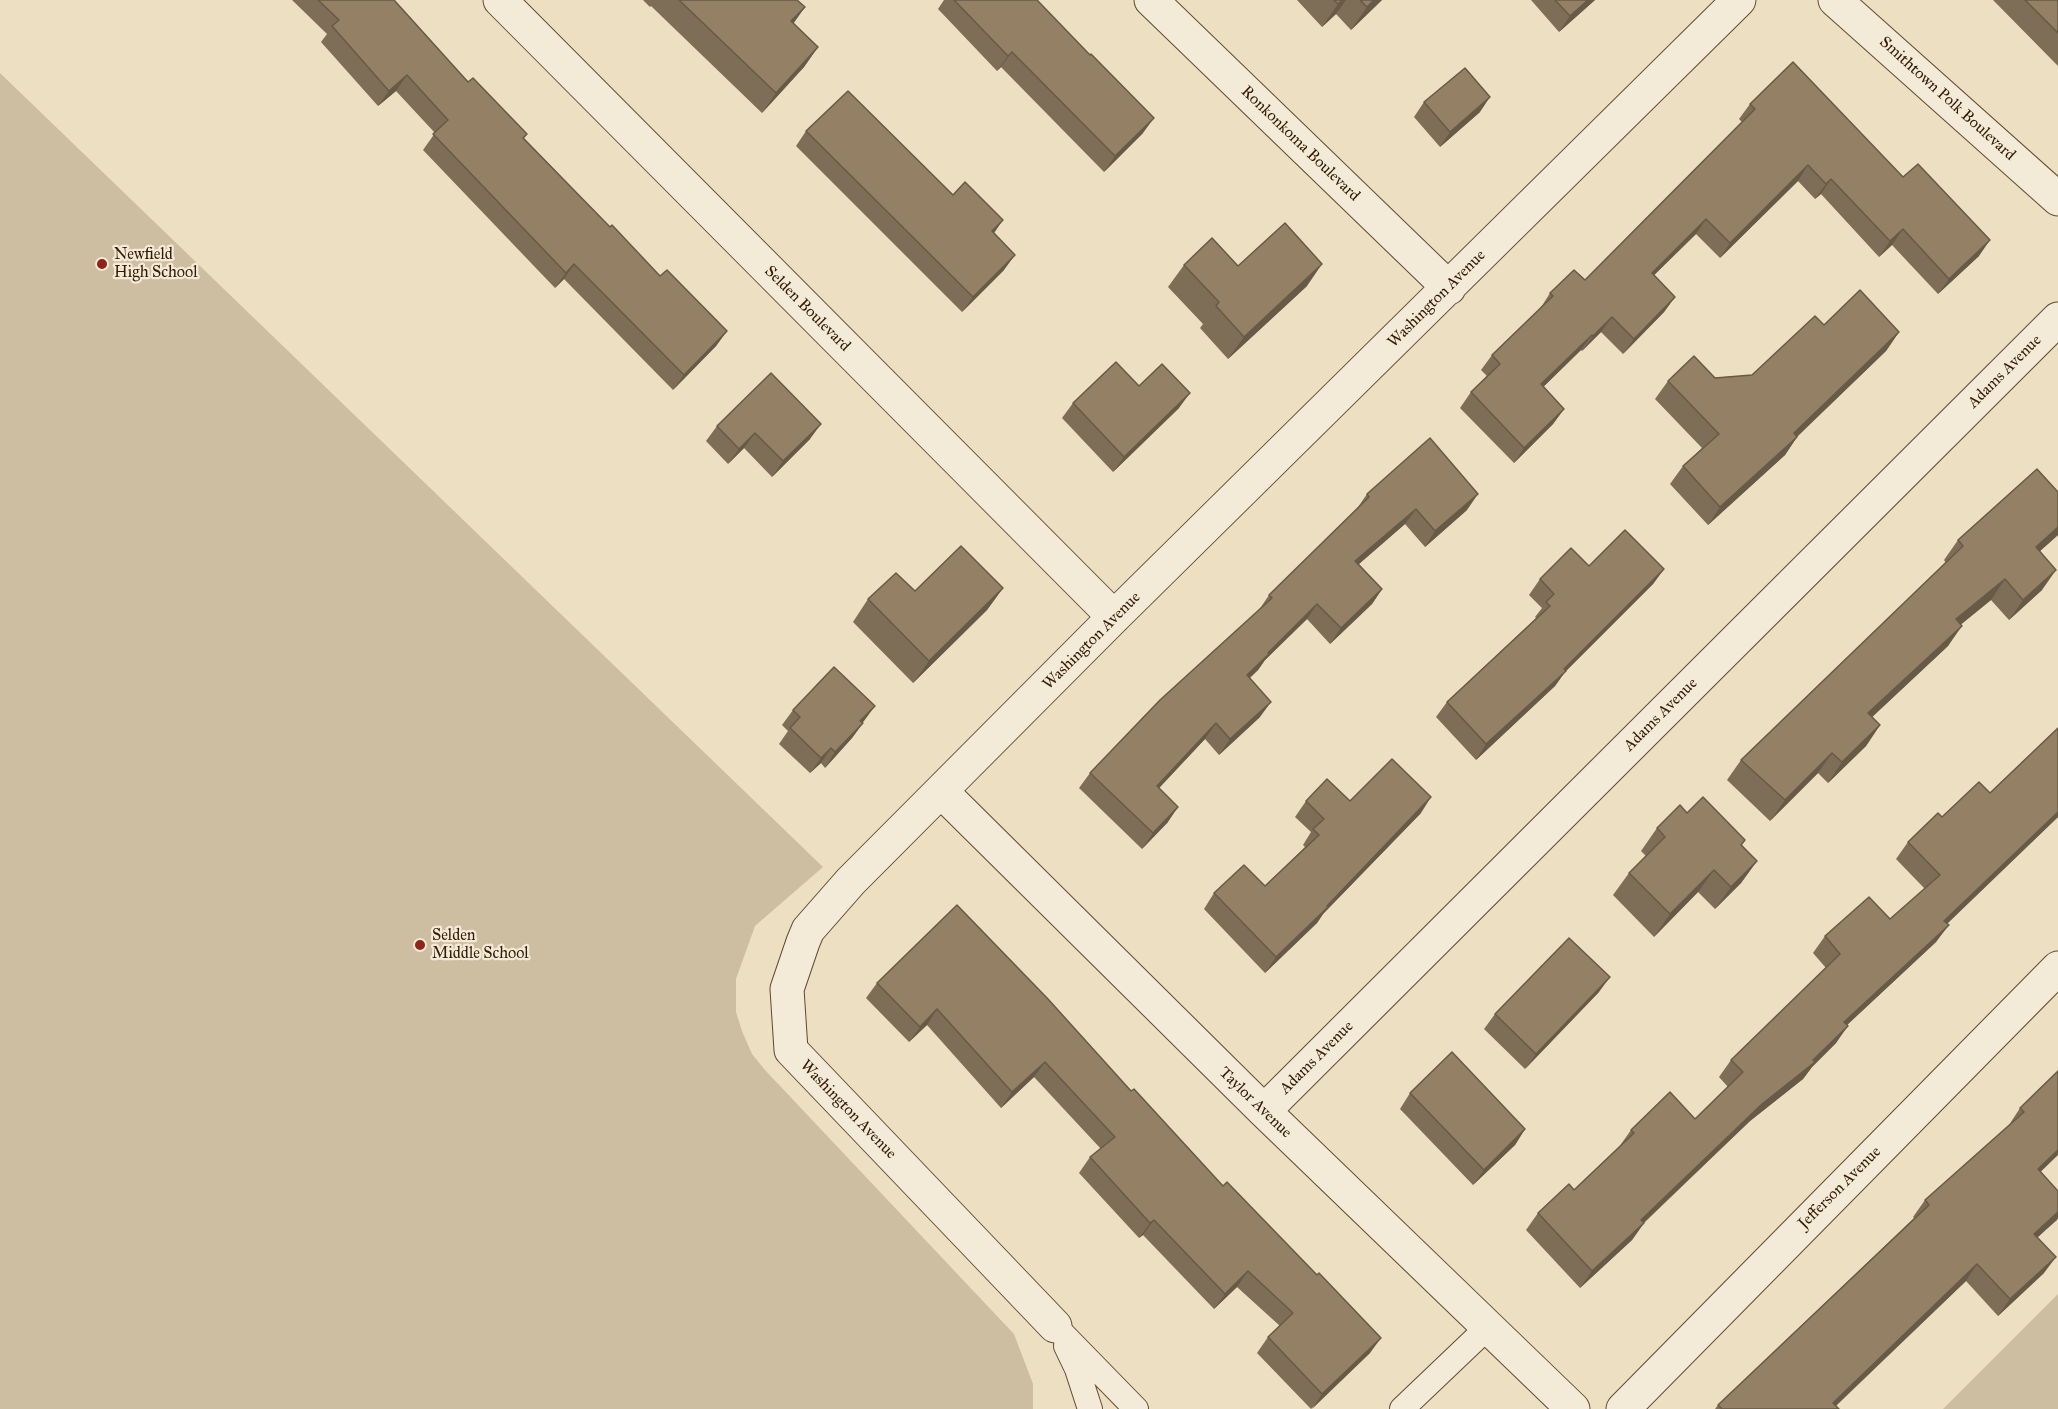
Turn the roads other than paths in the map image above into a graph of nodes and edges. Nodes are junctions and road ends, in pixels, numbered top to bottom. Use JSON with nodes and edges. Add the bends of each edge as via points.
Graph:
{"nodes":[{"id":1,"x":500,"y":0,"type":"edge"},
{"id":2,"x":1150,"y":0,"type":"edge"},
{"id":3,"x":1739,"y":0,"type":"edge"},
{"id":4,"x":1835,"y":0,"type":"edge"},
{"id":5,"x":2058,"y":199,"type":"edge"},
{"id":6,"x":1449,"y":288,"type":"junction"},
{"id":7,"x":2058,"y":319,"type":"edge"},
{"id":8,"x":1114,"y":617,"type":"junction"},
{"id":9,"x":942,"y":792,"type":"junction"},
{"id":10,"x":2058,"y":968,"type":"edge"},
{"id":11,"x":1264,"y":1111,"type":"junction"},
{"id":12,"x":1055,"y":1326,"type":"junction"},
{"id":13,"x":1488,"y":1327,"type":"junction"},
{"id":14,"x":1090,"y":1409,"type":"edge"},
{"id":15,"x":1136,"y":1409,"type":"edge"},
{"id":16,"x":1402,"y":1409,"type":"edge"},
{"id":17,"x":1573,"y":1409,"type":"edge"},
{"id":18,"x":1623,"y":1409,"type":"edge"}],
"edges":[{"from":1,"to":8,"type":"street","name":"Selden Boulevard"},
{"from":2,"to":6,"type":"street","name":"Ronkonkoma Boulevard"},
{"from":3,"to":6,"type":"street","name":"Washington Avenue"},
{"from":4,"to":5,"type":"street","name":"Smithtown Polk Boulevard"},
{"from":6,"to":8,"type":"street","name":"Washington Avenue"},
{"from":7,"to":11,"type":"street","name":"Adams Avenue"},
{"from":8,"to":9,"type":"street","name":"Washington Avenue"},
{"from":9,"to":11,"type":"street","name":"Taylor Avenue"},
{"from":9,"to":12,"type":"street","name":"Washington Avenue","via":[[851,881],[808,930],[787,989],[791,1050]]},
{"from":10,"to":18,"type":"street","name":"Jefferson Avenue"},
{"from":11,"to":13,"type":"street","name":"Taylor Avenue"},
{"from":12,"to":14,"type":"lane","via":[[1077,1370]]},
{"from":12,"to":15,"type":"lane"},
{"from":13,"to":16,"type":"lane"},
{"from":13,"to":17,"type":"street","name":"Taylor Avenue"}]}
